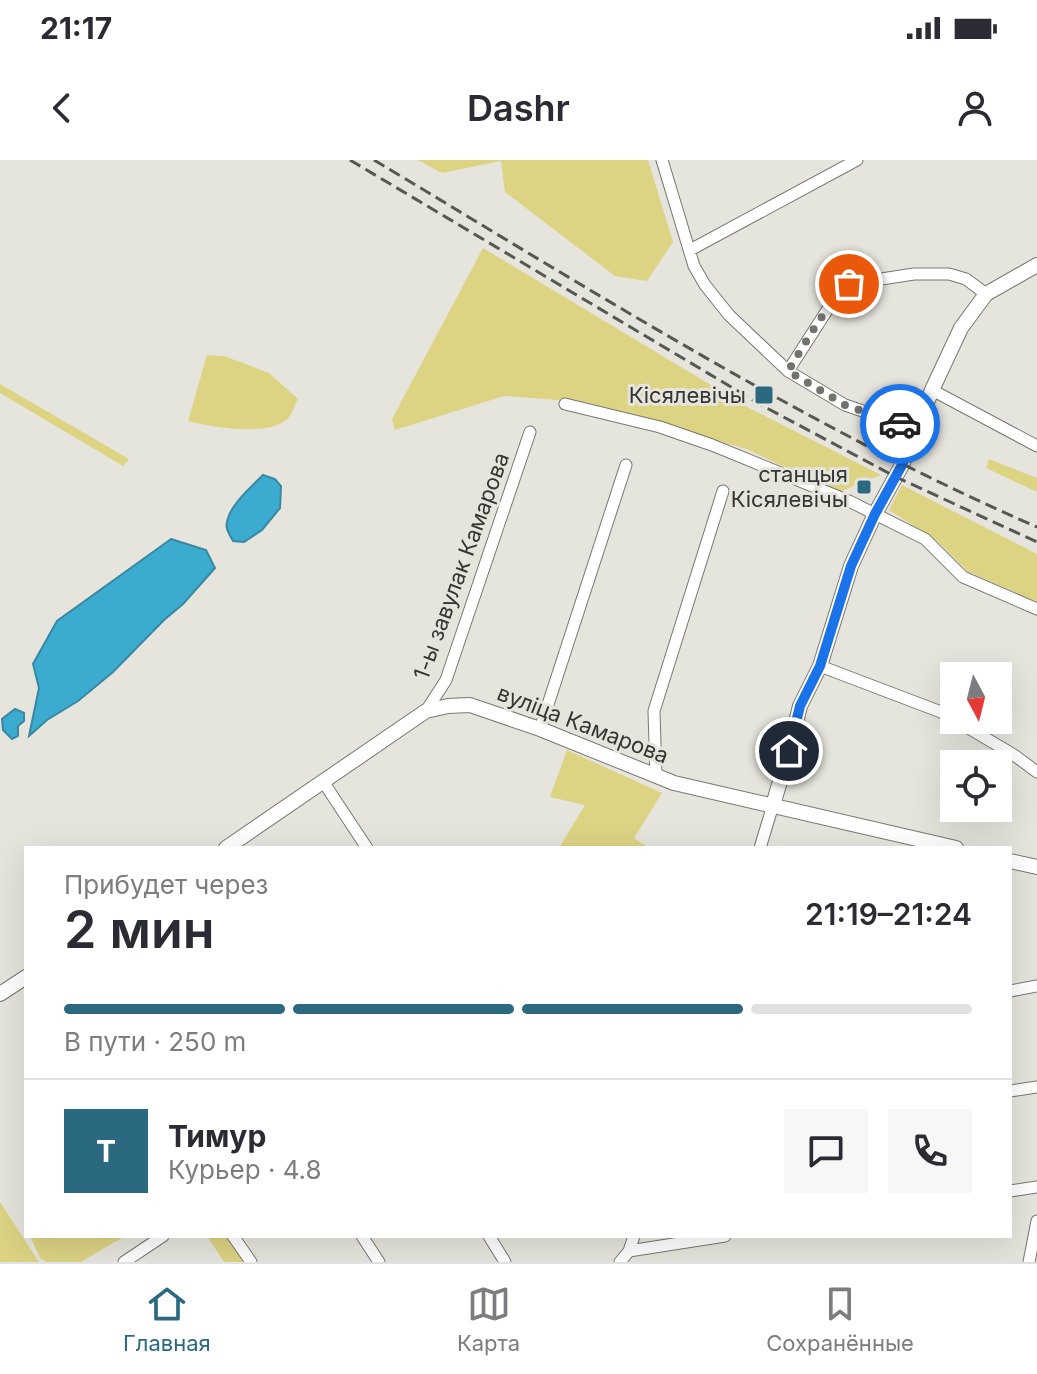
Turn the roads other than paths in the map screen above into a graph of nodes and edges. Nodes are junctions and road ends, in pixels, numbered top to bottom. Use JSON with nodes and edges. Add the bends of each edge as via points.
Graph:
{"nodes":[{"id":1,"x":662,"y":160,"type":"edge"},
{"id":2,"x":857,"y":160,"type":"edge"},
{"id":3,"x":690,"y":250,"type":"junction"},
{"id":4,"x":1037,"y":265,"type":"edge"},
{"id":5,"x":986,"y":294,"type":"junction"},
{"id":6,"x":788,"y":371,"type":"junction"},
{"id":7,"x":932,"y":390,"type":"junction"},
{"id":8,"x":565,"y":404,"type":"dead end"},
{"id":9,"x":916,"y":429,"type":"junction"},
{"id":10,"x":530,"y":432,"type":"dead end"},
{"id":11,"x":1037,"y":446,"type":"edge"},
{"id":12,"x":626,"y":465,"type":"dead end"},
{"id":13,"x":723,"y":491,"type":"dead end"},
{"id":14,"x":875,"y":514,"type":"junction"},
{"id":15,"x":1037,"y":609,"type":"edge"},
{"id":16,"x":820,"y":666,"type":"junction"},
{"id":17,"x":426,"y":711,"type":"junction"},
{"id":18,"x":940,"y":712,"type":"edge"},
{"id":19,"x":540,"y":729,"type":"junction"},
{"id":20,"x":978,"y":734,"type":"edge"},
{"id":21,"x":1037,"y":772,"type":"edge"},
{"id":22,"x":656,"y":777,"type":"junction"},
{"id":23,"x":324,"y":783,"type":"junction"},
{"id":24,"x":773,"y":805,"type":"junction"},
{"id":25,"x":231,"y":846,"type":"edge"},
{"id":26,"x":366,"y":846,"type":"edge"},
{"id":27,"x":761,"y":846,"type":"edge"},
{"id":28,"x":947,"y":846,"type":"edge"},
{"id":29,"x":1012,"y":861,"type":"edge"},
{"id":30,"x":1037,"y":867,"type":"edge"},
{"id":31,"x":24,"y":978,"type":"edge"},
{"id":32,"x":1037,"y":986,"type":"edge"},
{"id":33,"x":1012,"y":991,"type":"edge"},
{"id":34,"x":0,"y":994,"type":"edge"},
{"id":35,"x":1037,"y":1087,"type":"edge"},
{"id":36,"x":1012,"y":1091,"type":"edge"},
{"id":37,"x":1037,"y":1187,"type":"edge"},
{"id":38,"x":1012,"y":1191,"type":"edge"},
{"id":39,"x":1037,"y":1221,"type":"edge"},
{"id":40,"x":160,"y":1238,"type":"edge"},
{"id":41,"x":234,"y":1238,"type":"edge"},
{"id":42,"x":363,"y":1238,"type":"edge"},
{"id":43,"x":490,"y":1238,"type":"edge"},
{"id":44,"x":633,"y":1238,"type":"edge"},
{"id":45,"x":712,"y":1238,"type":"edge"},
{"id":46,"x":629,"y":1251,"type":"junction"},
{"id":47,"x":124,"y":1262,"type":"edge"},
{"id":48,"x":251,"y":1262,"type":"edge"},
{"id":49,"x":379,"y":1262,"type":"edge"},
{"id":50,"x":505,"y":1262,"type":"edge"},
{"id":51,"x":620,"y":1262,"type":"edge"},
{"id":52,"x":1029,"y":1262,"type":"edge"}],
"edges":[{"from":1,"to":3,"type":"street"},
{"from":2,"to":3,"type":"street"},
{"from":3,"to":6,"type":"street","via":[[705,285],[729,315]]},
{"from":4,"to":5,"type":"street"},
{"from":5,"to":6,"type":"street","via":[[949,274],[849,284]]},
{"from":5,"to":7,"type":"street","via":[[961,328]]},
{"from":6,"to":9,"type":"street","via":[[845,405]]},
{"from":7,"to":9,"type":"street"},
{"from":7,"to":11,"type":"street"},
{"from":8,"to":14,"type":"street","via":[[712,445]]},
{"from":9,"to":14,"type":"street"},
{"from":10,"to":17,"type":"street","name":"1-ы завулак Камарова","via":[[446,680]]},
{"from":12,"to":19,"type":"street"},
{"from":13,"to":22,"type":"street","via":[[654,711]]},
{"from":14,"to":15,"type":"street","via":[[925,539],[963,577]]},
{"from":14,"to":16,"type":"street","via":[[851,566]]},
{"from":16,"to":18,"type":"street"},
{"from":16,"to":24,"type":"street","via":[[800,706]]},
{"from":17,"to":19,"type":"street","name":"вуліца Камарова","via":[[470,705]]},
{"from":17,"to":23,"type":"street","name":"вуліца Камарова"},
{"from":19,"to":22,"type":"street","name":"вуліца Камарова"},
{"from":20,"to":21,"type":"street"},
{"from":22,"to":24,"type":"street","name":"вуліца Камарова"},
{"from":23,"to":25,"type":"street","name":"вуліца Камарова"},
{"from":23,"to":26,"type":"street"},
{"from":24,"to":27,"type":"street"},
{"from":24,"to":28,"type":"street","name":"вуліца Камарова"},
{"from":29,"to":30,"type":"street"},
{"from":31,"to":34,"type":"street"},
{"from":32,"to":33,"type":"street"},
{"from":35,"to":36,"type":"street"},
{"from":37,"to":38,"type":"street"},
{"from":39,"to":52,"type":"street"},
{"from":40,"to":47,"type":"street"},
{"from":41,"to":48,"type":"street"},
{"from":42,"to":49,"type":"street"},
{"from":43,"to":50,"type":"street"},
{"from":44,"to":46,"type":"street"},
{"from":45,"to":46,"type":"street"},
{"from":46,"to":51,"type":"street"}]}
